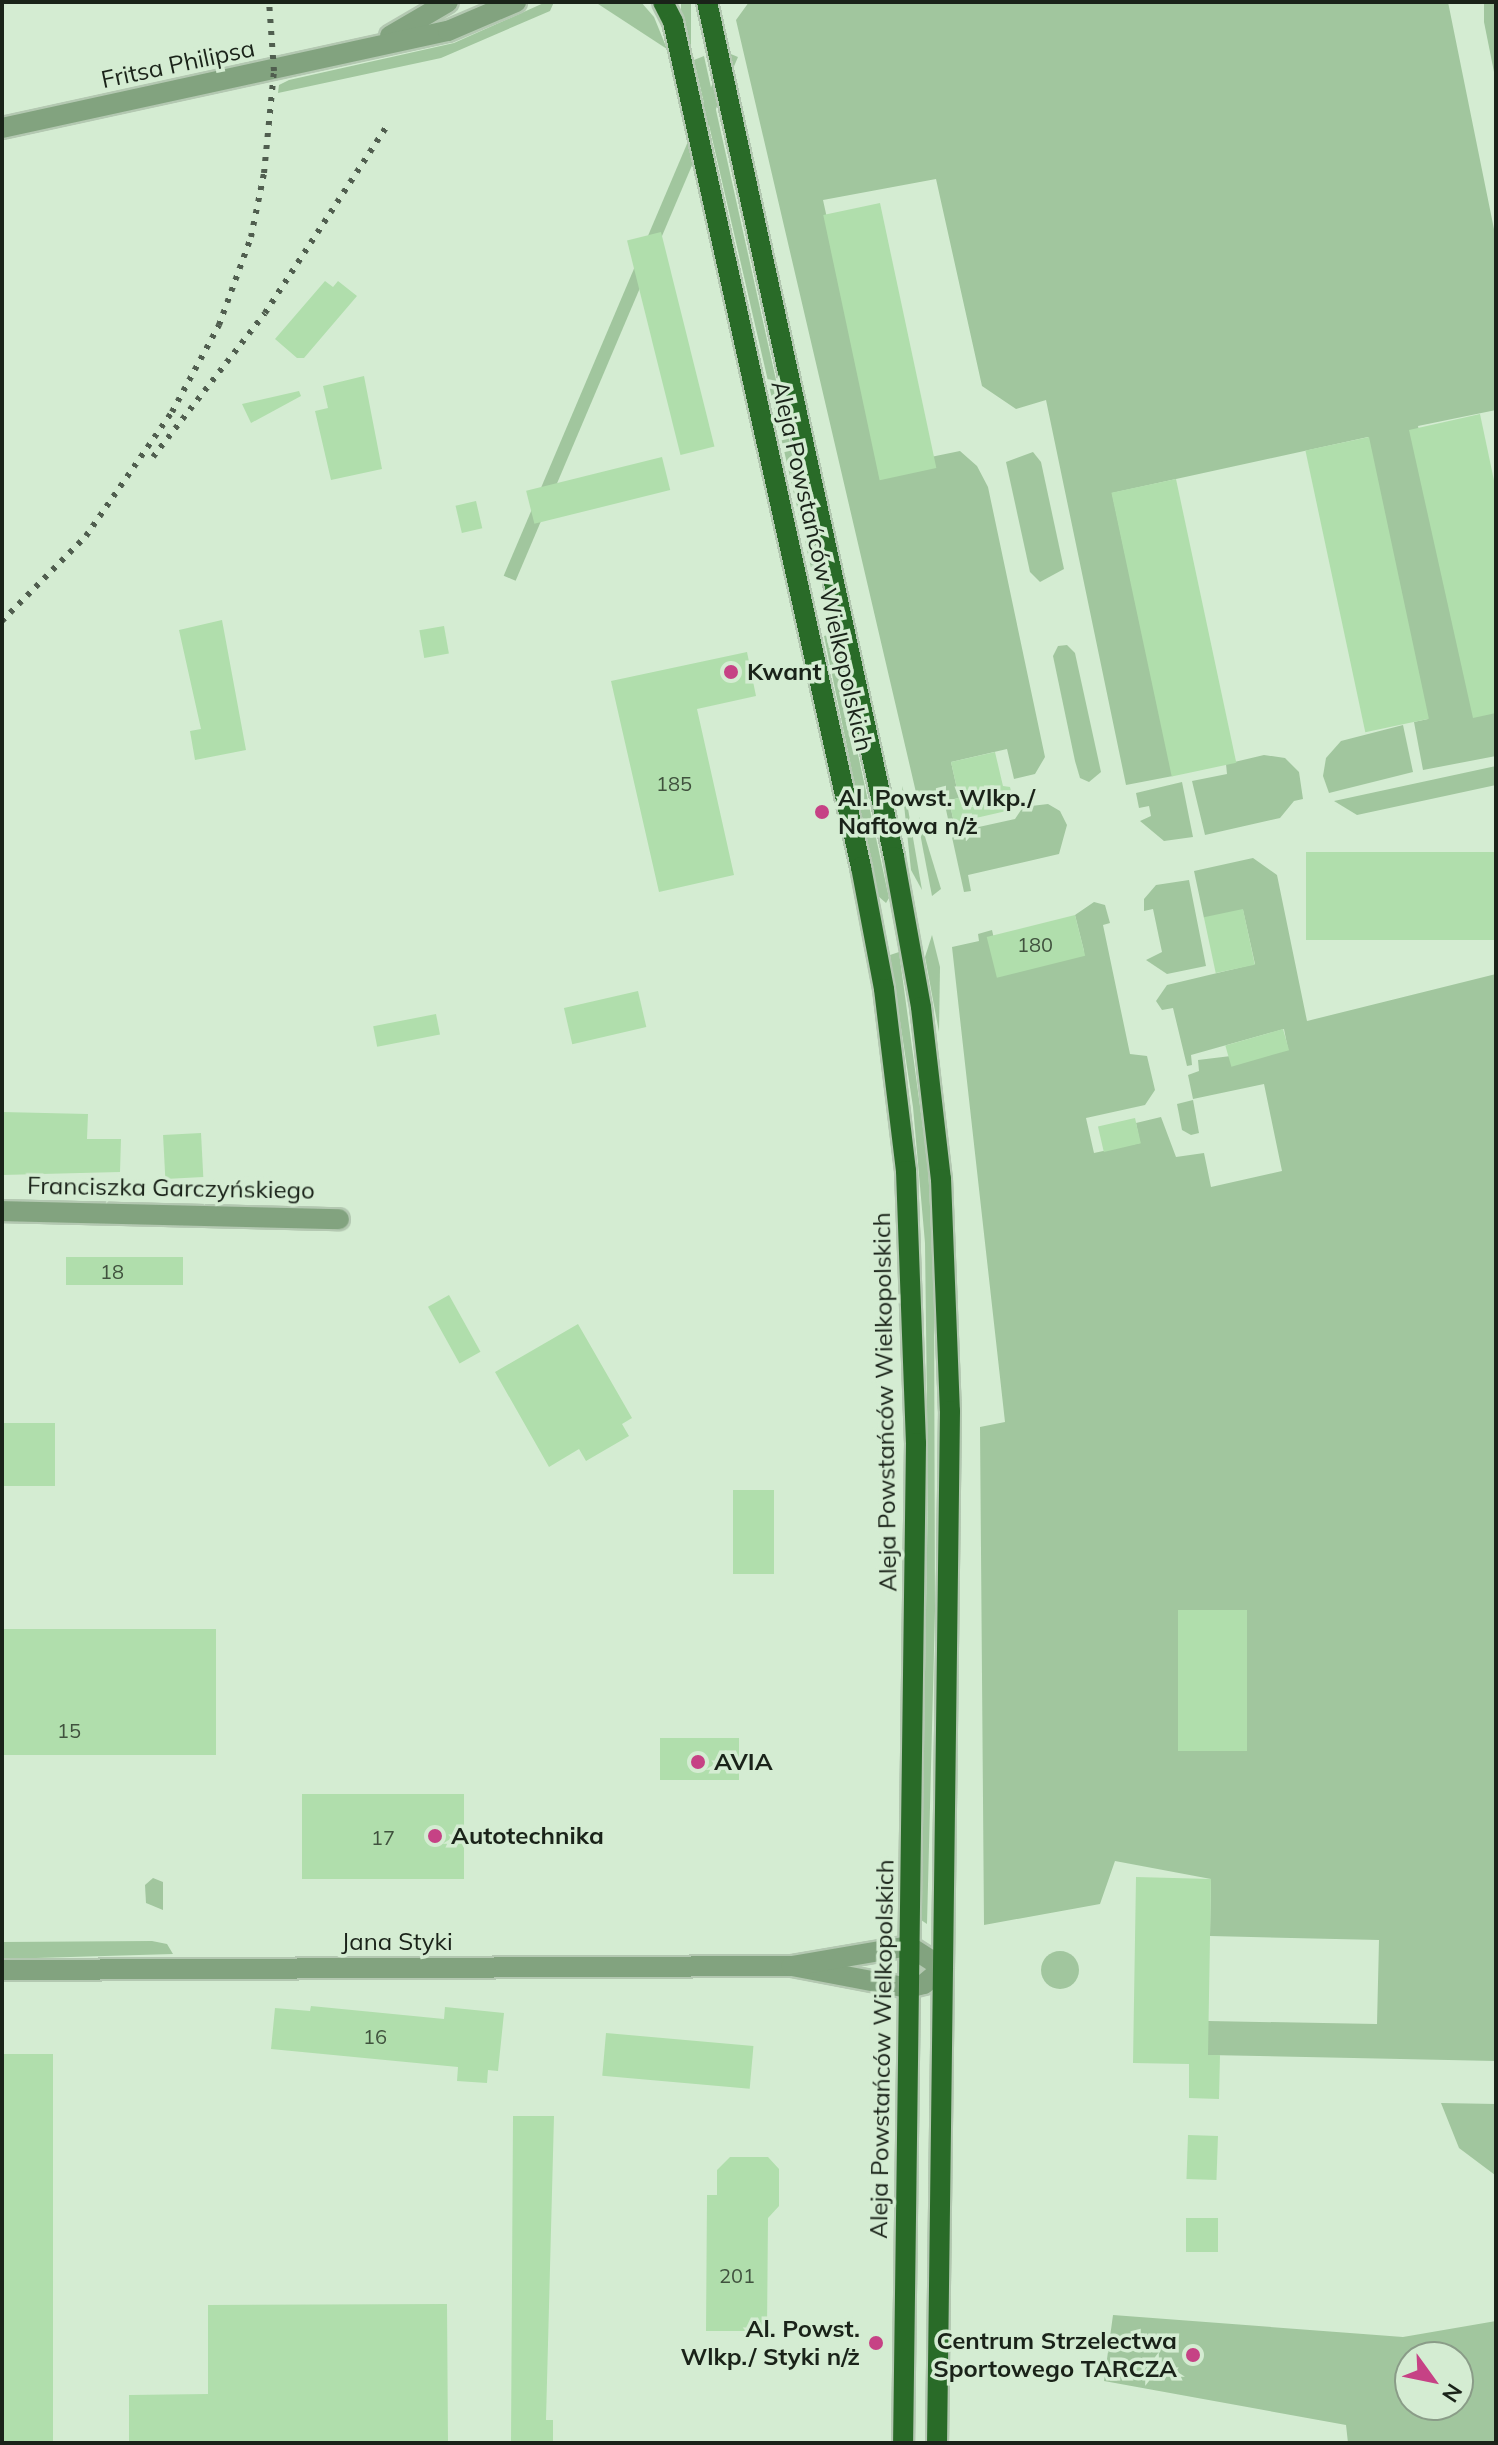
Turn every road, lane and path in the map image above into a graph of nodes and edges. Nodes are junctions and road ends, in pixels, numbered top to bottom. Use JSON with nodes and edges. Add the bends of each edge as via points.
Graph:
{"nodes":[{"id":1,"x":448,"y":2,"type":"edge"},
{"id":2,"x":516,"y":2,"type":"edge"},
{"id":3,"x":663,"y":2,"type":"edge"},
{"id":4,"x":707,"y":2,"type":"edge"},
{"id":5,"x":364,"y":50,"type":"junction"},
{"id":6,"x":2,"y":128,"type":"edge"},
{"id":7,"x":2,"y":1211,"type":"edge"},
{"id":8,"x":339,"y":1219,"type":"dead end"},
{"id":9,"x":909,"y":1946,"type":"junction"},
{"id":10,"x":792,"y":1966,"type":"junction"},
{"id":11,"x":943,"y":1968,"type":"junction"},
{"id":12,"x":2,"y":1970,"type":"edge"},
{"id":13,"x":908,"y":1988,"type":"junction"},
{"id":14,"x":903,"y":2443,"type":"edge"},
{"id":15,"x":937,"y":2443,"type":"edge"}],
"edges":[{"from":1,"to":5,"type":"street","name":"Fritsa Philipsa"},
{"from":2,"to":5,"type":"street","name":"Fritsa Philipsa","via":[[448,31]]},
{"from":3,"to":9,"type":"main road","name":"Aleja Powstańców Wielkopolskich","via":[[673,22],[810,629],[871,913],[893,1049],[911,1229],[916,1355]]},
{"from":4,"to":11,"type":"main road","name":"Aleja Powstańców Wielkopolskich","via":[[891,842],[934,1100],[950,1366]]},
{"from":5,"to":6,"type":"street","name":"Fritsa Philipsa"},
{"from":7,"to":8,"type":"street","name":"Franciszka Garczyńskiego"},
{"from":9,"to":10,"type":"street","name":"Jana Styki"},
{"from":9,"to":11,"type":"street"},
{"from":9,"to":13,"type":"main road","name":"Aleja Powstańców Wielkopolskich"},
{"from":10,"to":12,"type":"street","name":"Jana Styki"},
{"from":10,"to":13,"type":"street","name":"Jana Styki"},
{"from":11,"to":13,"type":"street","via":[[924,1984]]},
{"from":11,"to":15,"type":"main road","name":"Aleja Powstańców Wielkopolskich"},
{"from":13,"to":14,"type":"main road","name":"Aleja Powstańców Wielkopolskich"}]}
